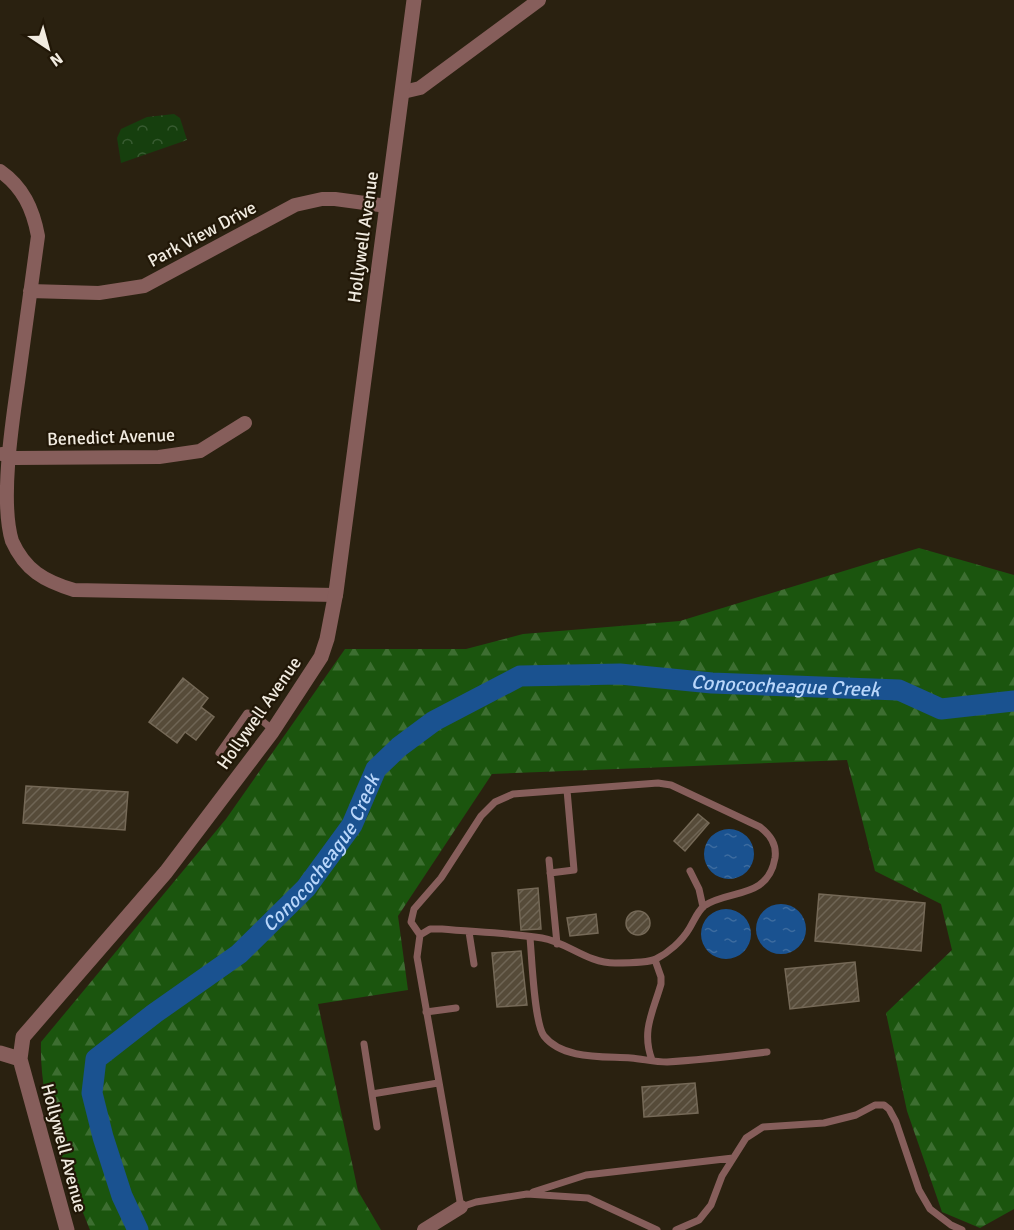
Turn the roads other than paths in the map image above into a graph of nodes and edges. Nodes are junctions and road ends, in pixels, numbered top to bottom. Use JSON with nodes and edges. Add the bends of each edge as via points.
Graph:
{"nodes":[{"id":1,"x":414,"y":0,"type":"edge"},
{"id":2,"x":539,"y":0,"type":"edge"},
{"id":3,"x":403,"y":92,"type":"junction"},
{"id":4,"x":0,"y":171,"type":"edge"},
{"id":5,"x":387,"y":206,"type":"junction"},
{"id":6,"x":30,"y":291,"type":"junction"},
{"id":7,"x":245,"y":423,"type":"dead end"},
{"id":8,"x":4,"y":455,"type":"edge"},
{"id":9,"x":336,"y":595,"type":"junction"},
{"id":10,"x":273,"y":730,"type":"junction"},
{"id":11,"x":219,"y":753,"type":"dead end"},
{"id":12,"x":567,"y":790,"type":"junction"},
{"id":13,"x":549,"y":860,"type":"dead end"},
{"id":14,"x":690,"y":871,"type":"dead end"},
{"id":15,"x":550,"y":873,"type":"junction"},
{"id":16,"x":703,"y":908,"type":"junction"},
{"id":17,"x":469,"y":932,"type":"junction"},
{"id":18,"x":420,"y":936,"type":"junction"},
{"id":19,"x":530,"y":938,"type":"junction"},
{"id":20,"x":557,"y":944,"type":"junction"},
{"id":21,"x":655,"y":960,"type":"junction"},
{"id":22,"x":474,"y":964,"type":"dead end"},
{"id":23,"x":456,"y":1008,"type":"dead end"},
{"id":24,"x":426,"y":1012,"type":"junction"},
{"id":25,"x":364,"y":1044,"type":"dead end"},
{"id":26,"x":767,"y":1052,"type":"dead end"},
{"id":27,"x":0,"y":1053,"type":"edge"},
{"id":28,"x":20,"y":1059,"type":"junction"},
{"id":29,"x":652,"y":1060,"type":"junction"},
{"id":30,"x":438,"y":1083,"type":"junction"},
{"id":31,"x":372,"y":1094,"type":"junction"},
{"id":32,"x":377,"y":1127,"type":"dead end"},
{"id":33,"x":733,"y":1158,"type":"junction"},
{"id":34,"x":526,"y":1194,"type":"junction"},
{"id":35,"x":461,"y":1207,"type":"junction"},
{"id":36,"x":656,"y":1229,"type":"edge"},
{"id":37,"x":67,"y":1230,"type":"edge"},
{"id":38,"x":424,"y":1230,"type":"edge"},
{"id":39,"x":666,"y":1230,"type":"edge"},
{"id":40,"x":676,"y":1230,"type":"edge"},
{"id":41,"x":962,"y":1230,"type":"edge"}],
"edges":[{"from":1,"to":3,"type":"street","name":"Hollywell Avenue"},
{"from":2,"to":3,"type":"street","via":[[420,88]]},
{"from":3,"to":5,"type":"street","name":"Hollywell Avenue"},
{"from":4,"to":6,"type":"street","via":[[12,179],[34,215],[38,236]]},
{"from":5,"to":6,"type":"street","name":"Park View Drive","via":[[328,199],[296,205],[144,286],[99,293]]},
{"from":5,"to":9,"type":"street","name":"Hollywell Avenue"},
{"from":6,"to":8,"type":"street"},
{"from":7,"to":8,"type":"street","name":"Benedict Avenue","via":[[200,450],[159,457]]},
{"from":8,"to":9,"type":"street","via":[[6,510],[12,539],[24,563],[51,583],[74,590]]},
{"from":9,"to":10,"type":"street","name":"Hollywell Avenue","via":[[321,657]]},
{"from":10,"to":11,"type":"lane","via":[[247,713]]},
{"from":10,"to":28,"type":"street","name":"Hollywell Avenue","via":[[166,872],[23,1037]]},
{"from":12,"to":15,"type":"lane","via":[[574,870]]},
{"from":12,"to":16,"type":"lane","via":[[671,785],[769,834],[775,844],[775,856],[772,869],[761,883]]},
{"from":12,"to":18,"type":"lane","via":[[513,794],[495,802],[414,909],[411,922]]},
{"from":13,"to":15,"type":"lane"},
{"from":14,"to":16,"type":"lane"},
{"from":15,"to":20,"type":"lane"},
{"from":16,"to":21,"type":"lane","via":[[677,945]]},
{"from":17,"to":18,"type":"lane","via":[[430,929]]},
{"from":17,"to":19,"type":"lane"},
{"from":17,"to":22,"type":"lane"},
{"from":18,"to":24,"type":"lane","via":[[417,957]]},
{"from":19,"to":20,"type":"lane","via":[[544,938]]},
{"from":19,"to":29,"type":"lane","via":[[538,1021],[543,1035],[553,1045],[589,1055]]},
{"from":20,"to":21,"type":"lane","via":[[614,963]]},
{"from":21,"to":29,"type":"lane","via":[[661,984],[646,1033]]},
{"from":23,"to":24,"type":"lane"},
{"from":24,"to":30,"type":"lane"},
{"from":25,"to":31,"type":"lane"},
{"from":26,"to":29,"type":"lane","via":[[698,1060]]},
{"from":27,"to":28,"type":"street"},
{"from":28,"to":37,"type":"street","name":"Hollywell Avenue"},
{"from":30,"to":31,"type":"lane"},
{"from":30,"to":35,"type":"lane"},
{"from":31,"to":32,"type":"lane"},
{"from":33,"to":34,"type":"lane","via":[[586,1175]]},
{"from":33,"to":40,"type":"lane","via":[[711,1205],[699,1220]]},
{"from":33,"to":41,"type":"lane","via":[[746,1138],[763,1127],[824,1123],[884,1105],[896,1122],[919,1190],[930,1209]]},
{"from":34,"to":35,"type":"lane"},
{"from":34,"to":36,"type":"lane","via":[[588,1198]]},
{"from":35,"to":38,"type":"street"},
{"from":36,"to":39,"type":"lane"}]}
